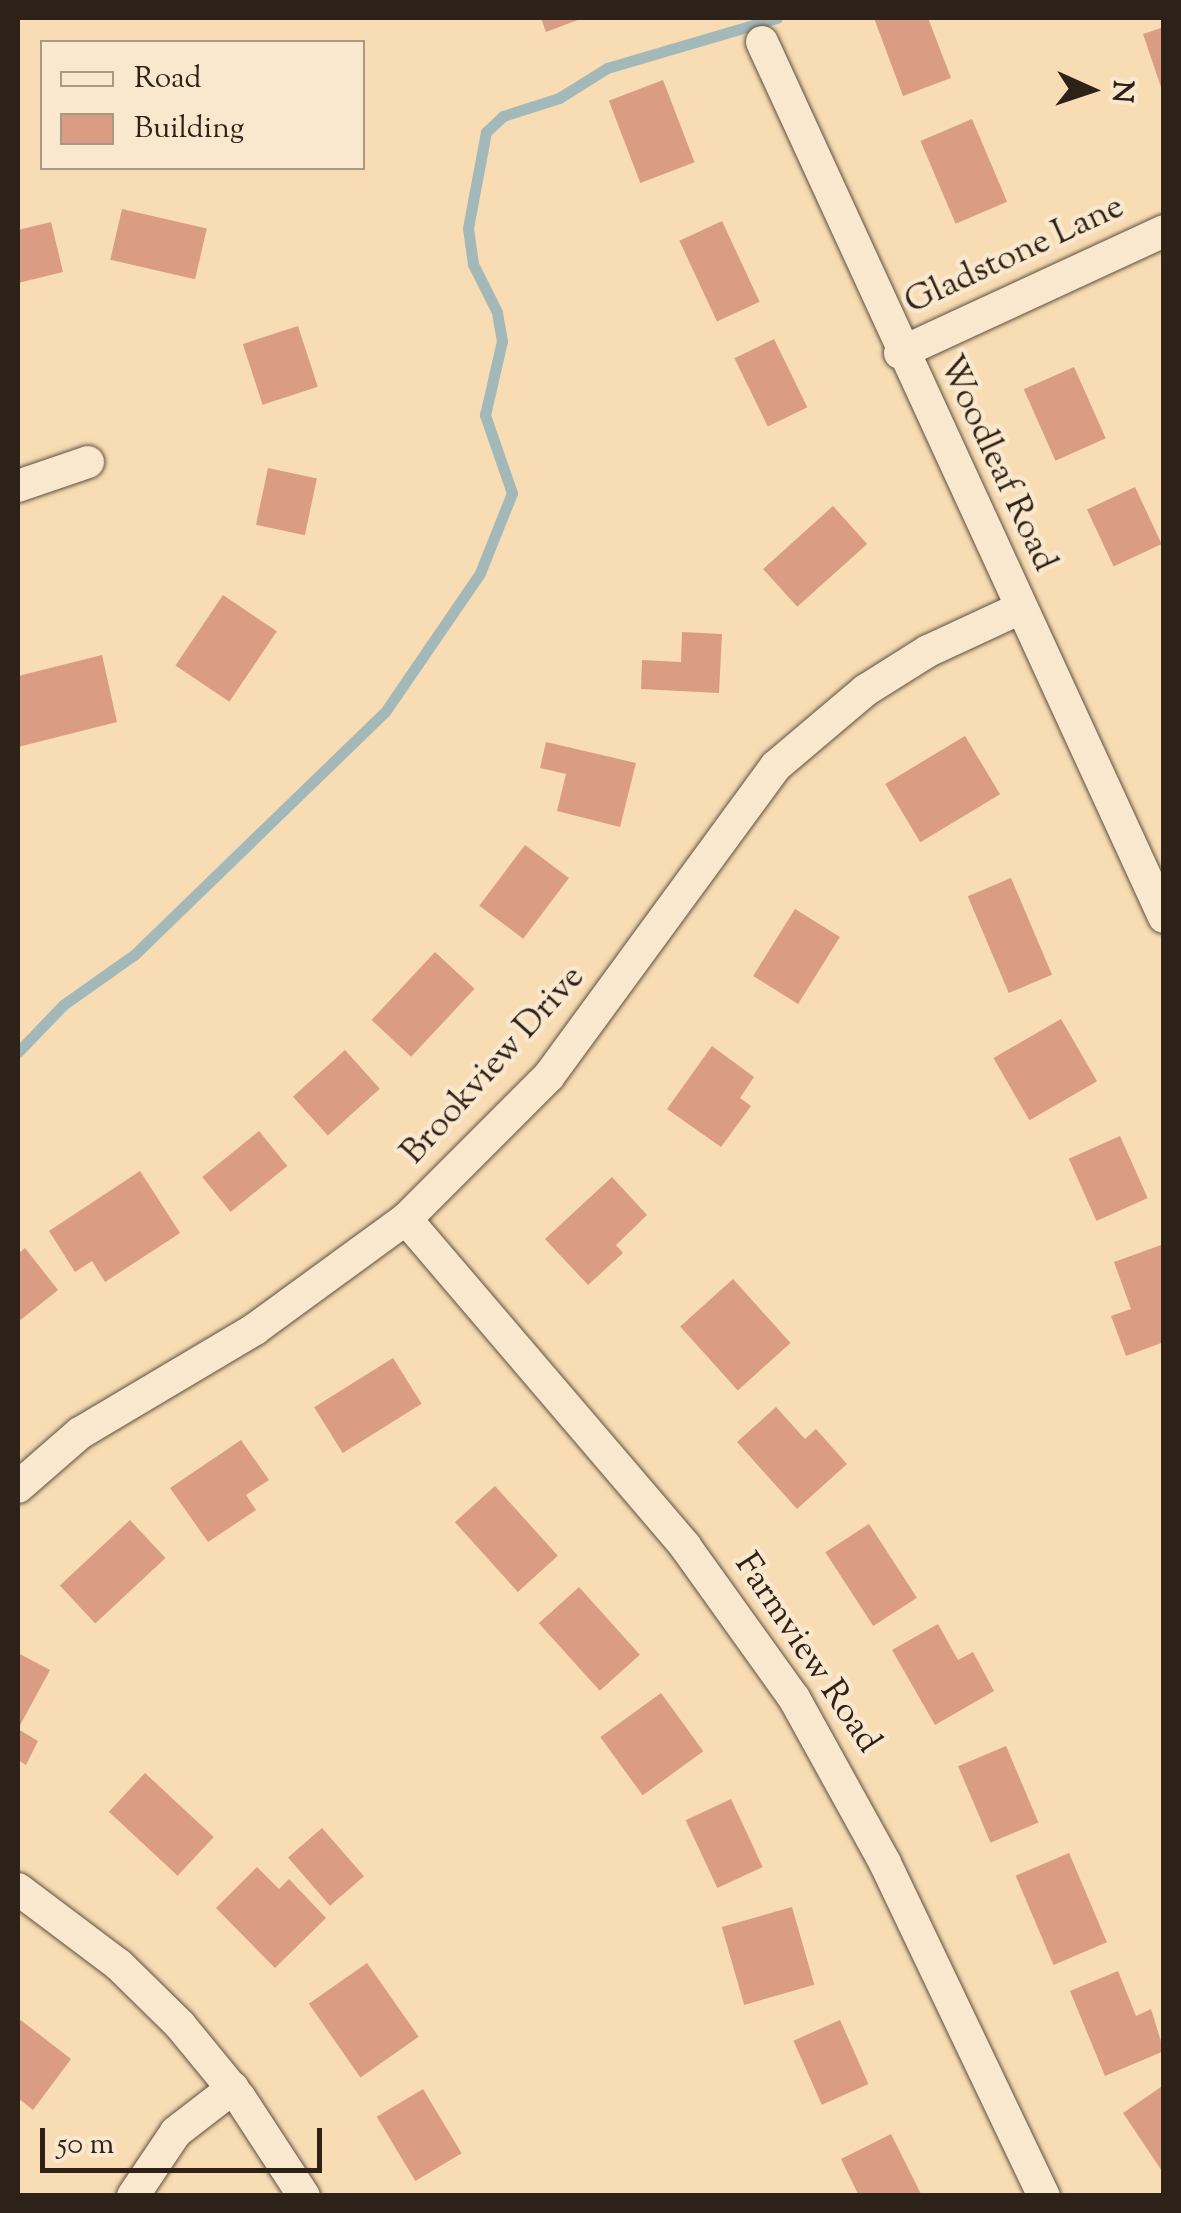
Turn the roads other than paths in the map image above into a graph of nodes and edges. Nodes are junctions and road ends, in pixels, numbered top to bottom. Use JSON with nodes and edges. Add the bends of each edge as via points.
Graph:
{"nodes":[{"id":1,"x":762,"y":42,"type":"dead end"},
{"id":2,"x":1164,"y":231,"type":"edge"},
{"id":3,"x":900,"y":353,"type":"junction"},
{"id":4,"x":88,"y":462,"type":"dead end"},
{"id":5,"x":18,"y":486,"type":"edge"},
{"id":6,"x":1019,"y":609,"type":"junction"},
{"id":7,"x":1164,"y":916,"type":"edge"},
{"id":8,"x":406,"y":1219,"type":"junction"},
{"id":9,"x":18,"y":1487,"type":"edge"},
{"id":10,"x":18,"y":1889,"type":"edge"},
{"id":11,"x":232,"y":2088,"type":"junction"},
{"id":12,"x":133,"y":2196,"type":"edge"},
{"id":13,"x":304,"y":2196,"type":"edge"},
{"id":14,"x":1044,"y":2196,"type":"edge"}],
"edges":[{"from":1,"to":3,"type":"street","name":"Woodleaf Road"},
{"from":2,"to":3,"type":"street","name":"Gladstone Lane"},
{"from":3,"to":6,"type":"street","name":"Woodleaf Road"},
{"from":4,"to":5,"type":"street"},
{"from":6,"to":7,"type":"street","name":"Woodleaf Road"},
{"from":6,"to":8,"type":"street","name":"Brookview Drive","via":[[928,651],[866,690],[776,766],[549,1076]]},
{"from":8,"to":9,"type":"street","name":"Brookview Drive","via":[[255,1329],[80,1432]]},
{"from":8,"to":14,"type":"street","name":"Farmview Road","via":[[684,1546],[794,1698],[886,1863]]},
{"from":10,"to":11,"type":"street","via":[[119,1966]]},
{"from":11,"to":12,"type":"street","via":[[176,2132]]},
{"from":11,"to":13,"type":"street"}]}
